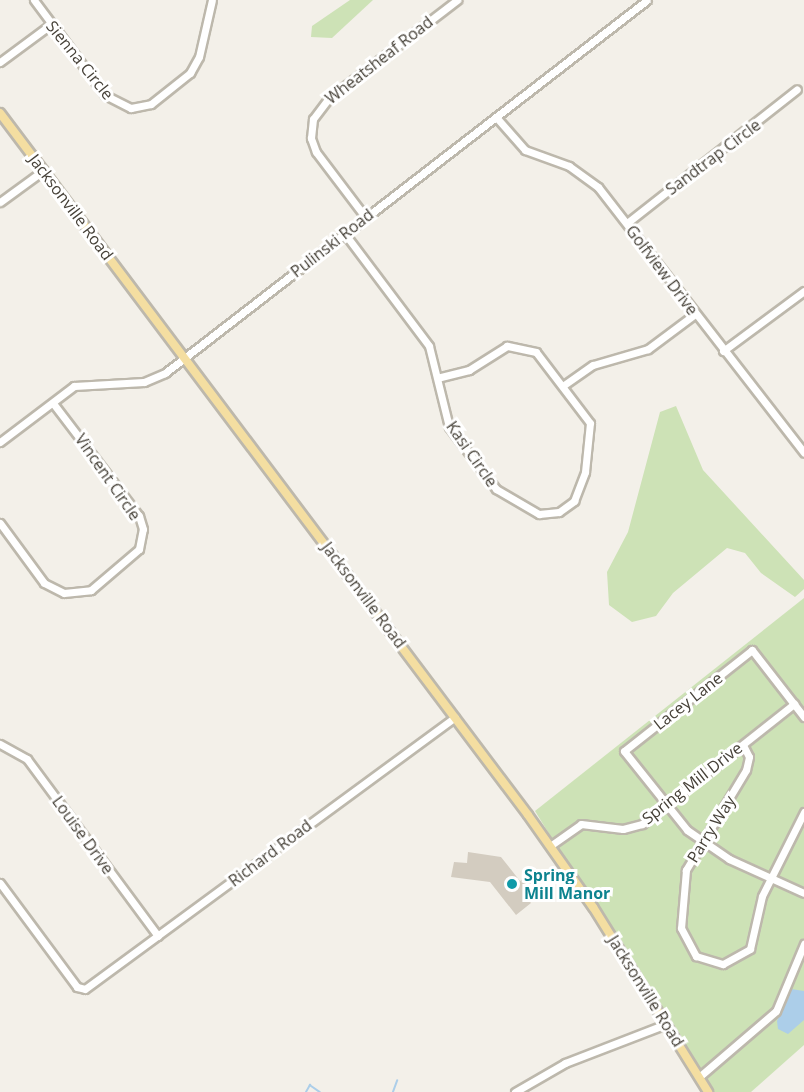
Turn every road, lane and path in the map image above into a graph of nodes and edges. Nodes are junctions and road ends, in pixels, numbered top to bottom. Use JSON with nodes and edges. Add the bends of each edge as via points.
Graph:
{"nodes":[{"id":1,"x":34,"y":0,"type":"edge"},
{"id":2,"x":212,"y":0,"type":"edge"},
{"id":3,"x":457,"y":0,"type":"edge"},
{"id":4,"x":647,"y":0,"type":"edge"},
{"id":5,"x":50,"y":25,"type":"junction"},
{"id":6,"x":0,"y":62,"type":"edge"},
{"id":7,"x":797,"y":89,"type":"dead end"},
{"id":8,"x":0,"y":112,"type":"edge"},
{"id":9,"x":496,"y":117,"type":"junction"},
{"id":10,"x":44,"y":170,"type":"junction"},
{"id":11,"x":0,"y":202,"type":"edge"},
{"id":12,"x":366,"y":218,"type":"junction"},
{"id":13,"x":627,"y":223,"type":"junction"},
{"id":14,"x":345,"y":234,"type":"junction"},
{"id":15,"x":804,"y":291,"type":"edge"},
{"id":16,"x":695,"y":314,"type":"junction"},
{"id":17,"x":723,"y":351,"type":"junction"},
{"id":18,"x":184,"y":357,"type":"junction"},
{"id":19,"x":438,"y":378,"type":"junction"},
{"id":20,"x":564,"y":385,"type":"junction"},
{"id":21,"x":53,"y":403,"type":"junction"},
{"id":22,"x":0,"y":442,"type":"edge"},
{"id":23,"x":804,"y":453,"type":"edge"},
{"id":24,"x":0,"y":523,"type":"edge"},
{"id":25,"x":794,"y":704,"type":"junction"},
{"id":26,"x":455,"y":717,"type":"junction"},
{"id":27,"x":804,"y":717,"type":"edge"},
{"id":28,"x":0,"y":744,"type":"edge"},
{"id":29,"x":743,"y":745,"type":"junction"},
{"id":30,"x":666,"y":805,"type":"junction"},
{"id":31,"x":804,"y":812,"type":"edge"},
{"id":32,"x":702,"y":842,"type":"junction"},
{"id":33,"x":550,"y":846,"type":"junction"},
{"id":34,"x":770,"y":880,"type":"junction"},
{"id":35,"x":0,"y":883,"type":"edge"},
{"id":36,"x":804,"y":893,"type":"edge"},
{"id":37,"x":158,"y":936,"type":"junction"},
{"id":38,"x":804,"y":944,"type":"edge"},
{"id":39,"x":666,"y":1024,"type":"junction"},
{"id":40,"x":699,"y":1077,"type":"junction"},
{"id":41,"x":515,"y":1092,"type":"edge"},
{"id":42,"x":708,"y":1092,"type":"edge"}],
"edges":[{"from":1,"to":5,"type":"street","name":"Sienna Circle"},
{"from":2,"to":5,"type":"street","name":"Sienna Circle","via":[[194,68],[151,104],[137,108],[109,99]]},
{"from":3,"to":12,"type":"street","name":"Wheatsheaf Road","via":[[328,99],[313,119],[311,138],[316,152]]},
{"from":4,"to":9,"type":"street","name":"Pulinski Road"},
{"from":5,"to":6,"type":"street"},
{"from":7,"to":13,"type":"street","name":"Sandtrap Circle"},
{"from":8,"to":10,"type":"main road","name":"Jacksonville Road"},
{"from":9,"to":12,"type":"street","name":"Pulinski Road"},
{"from":9,"to":13,"type":"street","name":"Golfview Drive","via":[[525,150],[587,177]]},
{"from":10,"to":11,"type":"street"},
{"from":10,"to":18,"type":"main road","name":"Jacksonville Road"},
{"from":12,"to":14,"type":"street","name":"Pulinski Road"},
{"from":13,"to":16,"type":"street","name":"Golfview Drive"},
{"from":14,"to":18,"type":"street","name":"Pulinski Road"},
{"from":14,"to":19,"type":"street","name":"Kasi Circle","via":[[429,346]]},
{"from":15,"to":17,"type":"street"},
{"from":16,"to":17,"type":"street","name":"Golfview Drive"},
{"from":16,"to":20,"type":"street","via":[[648,349],[592,365]]},
{"from":17,"to":23,"type":"street","name":"Golfview Drive"},
{"from":18,"to":21,"type":"street","name":"Pulinski Road","via":[[151,380],[82,384]]},
{"from":18,"to":26,"type":"main road","name":"Jacksonville Road"},
{"from":19,"to":20,"type":"street","name":"Kasi Circle","via":[[469,370],[502,348],[520,345],[536,351]]},
{"from":19,"to":20,"type":"street","name":"Kasi Circle","via":[[449,427],[496,489],[522,507],[545,515],[564,509],[578,496],[590,441],[588,418]]},
{"from":21,"to":22,"type":"street","name":"Pulinski Road"},
{"from":21,"to":24,"type":"street","name":"Vincent Circle","via":[[139,516],[142,529],[138,549],[92,590],[64,593],[44,582]]},
{"from":25,"to":27,"type":"street"},
{"from":25,"to":29,"type":"street","name":"Spring Mill Drive"},
{"from":25,"to":30,"type":"street","name":"Lacey Lane","via":[[752,650],[624,751]]},
{"from":26,"to":33,"type":"main road","name":"Jacksonville Road"},
{"from":26,"to":37,"type":"street","name":"Richard Road"},
{"from":28,"to":37,"type":"street","name":"Louise Drive","via":[[27,759]]},
{"from":29,"to":30,"type":"street","name":"Spring Mill Drive"},
{"from":29,"to":32,"type":"street","name":"Parry Way","via":[[749,757],[746,770]]},
{"from":30,"to":32,"type":"street"},
{"from":30,"to":33,"type":"street","name":"Spring Mill Drive","via":[[632,827],[581,824]]},
{"from":31,"to":34,"type":"street","name":"Parry Way"},
{"from":32,"to":34,"type":"street"},
{"from":32,"to":34,"type":"street","name":"Parry Way","via":[[686,870],[681,928],[686,945],[702,960],[730,963],[750,949]]},
{"from":33,"to":39,"type":"main road","name":"Jacksonville Road"},
{"from":34,"to":36,"type":"street"},
{"from":35,"to":37,"type":"street","name":"Richard Road","via":[[76,987],[85,989]]},
{"from":38,"to":40,"type":"street","via":[[772,1016]]},
{"from":39,"to":40,"type":"main road","name":"Jacksonville Road"},
{"from":39,"to":41,"type":"street","via":[[555,1067]]},
{"from":40,"to":42,"type":"main road","name":"Jacksonville Road"}]}
